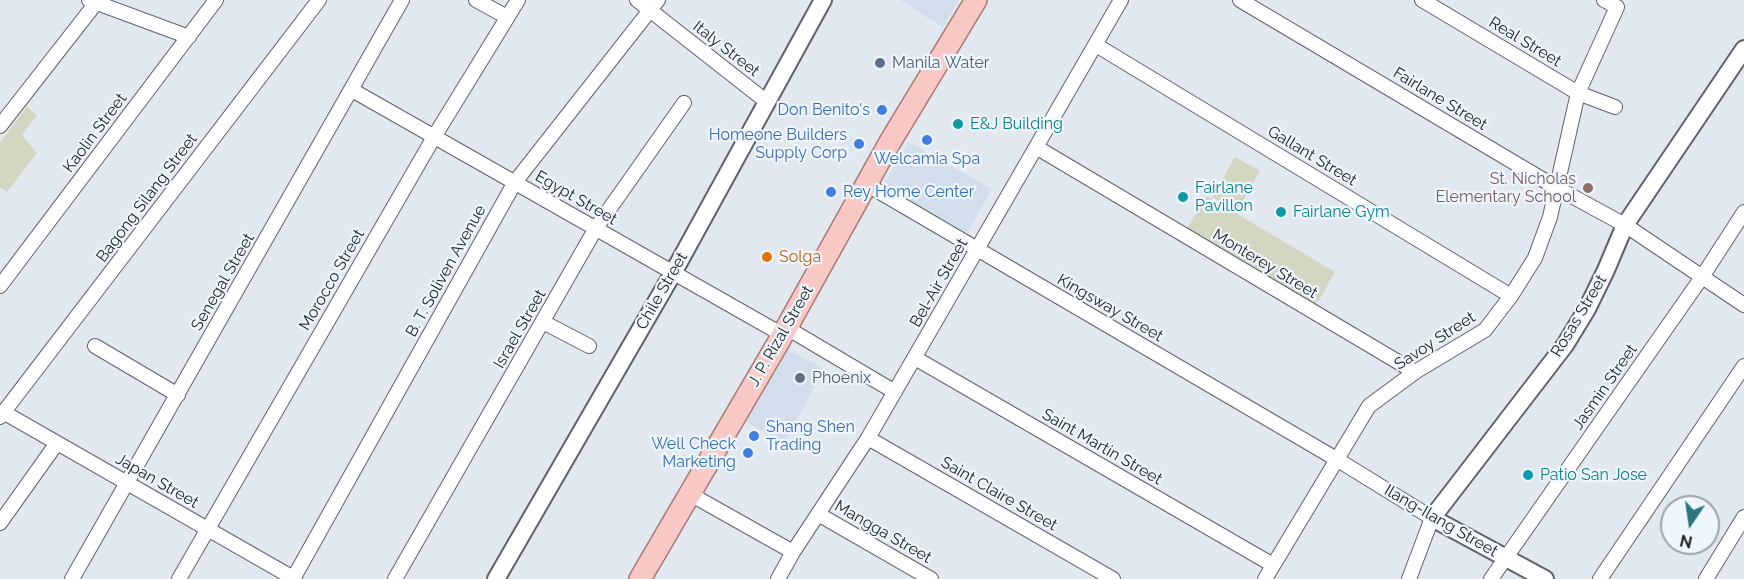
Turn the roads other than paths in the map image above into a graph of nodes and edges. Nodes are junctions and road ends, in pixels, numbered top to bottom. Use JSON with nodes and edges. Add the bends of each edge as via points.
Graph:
{"nodes":[{"id":1,"x":216,"y":0,"type":"edge"},
{"id":2,"x":319,"y":0,"type":"edge"},
{"id":3,"x":402,"y":0,"type":"edge"},
{"id":4,"x":476,"y":0,"type":"edge"},
{"id":5,"x":518,"y":0,"type":"edge"},
{"id":6,"x":637,"y":0,"type":"edge"},
{"id":7,"x":822,"y":0,"type":"edge"},
{"id":8,"x":976,"y":0,"type":"edge"},
{"id":9,"x":1121,"y":0,"type":"edge"},
{"id":10,"x":1240,"y":0,"type":"edge"},
{"id":11,"x":1422,"y":0,"type":"edge"},
{"id":12,"x":93,"y":1,"type":"edge"},
{"id":13,"x":1611,"y":4,"type":"edge"},
{"id":14,"x":654,"y":5,"type":"edge"},
{"id":15,"x":507,"y":17,"type":"junction"},
{"id":16,"x":189,"y":37,"type":"junction"},
{"id":17,"x":1096,"y":45,"type":"junction"},
{"id":18,"x":1744,"y":49,"type":"edge"},
{"id":19,"x":352,"y":90,"type":"junction"},
{"id":20,"x":1578,"y":93,"type":"junction"},
{"id":21,"x":766,"y":102,"type":"junction"},
{"id":22,"x":684,"y":103,"type":"dead end"},
{"id":23,"x":1615,"y":107,"type":"dead end"},
{"id":24,"x":0,"y":126,"type":"edge"},
{"id":25,"x":435,"y":137,"type":"junction"},
{"id":26,"x":1036,"y":147,"type":"junction"},
{"id":27,"x":515,"y":182,"type":"junction"},
{"id":28,"x":866,"y":184,"type":"junction"},
{"id":29,"x":1557,"y":188,"type":"junction"},
{"id":30,"x":1744,"y":212,"type":"edge"},
{"id":31,"x":1625,"y":225,"type":"junction"},
{"id":32,"x":596,"y":228,"type":"junction"},
{"id":33,"x":977,"y":249,"type":"junction"},
{"id":34,"x":673,"y":273,"type":"junction"},
{"id":35,"x":1702,"y":277,"type":"junction"},
{"id":36,"x":0,"y":286,"type":"edge"},
{"id":37,"x":1512,"y":296,"type":"junction"},
{"id":38,"x":1744,"y":305,"type":"edge"},
{"id":39,"x":543,"y":322,"type":"junction"},
{"id":40,"x":785,"y":332,"type":"junction"},
{"id":41,"x":96,"y":346,"type":"dead end"},
{"id":42,"x":589,"y":346,"type":"dead end"},
{"id":43,"x":915,"y":358,"type":"junction"},
{"id":44,"x":1744,"y":366,"type":"edge"},
{"id":45,"x":1415,"y":372,"type":"junction"},
{"id":46,"x":895,"y":392,"type":"junction"},
{"id":47,"x":178,"y":395,"type":"junction"},
{"id":48,"x":2,"y":415,"type":"edge"},
{"id":49,"x":868,"y":438,"type":"junction"},
{"id":50,"x":57,"y":443,"type":"junction"},
{"id":51,"x":1338,"y":460,"type":"junction"},
{"id":52,"x":127,"y":483,"type":"junction"},
{"id":53,"x":690,"y":494,"type":"junction"},
{"id":54,"x":818,"y":514,"type":"junction"},
{"id":55,"x":1744,"y":517,"type":"edge"},
{"id":56,"x":1432,"y":518,"type":"junction"},
{"id":57,"x":0,"y":523,"type":"edge"},
{"id":58,"x":208,"y":529,"type":"junction"},
{"id":59,"x":793,"y":552,"type":"junction"},
{"id":60,"x":1506,"y":558,"type":"junction"},
{"id":61,"x":1274,"y":565,"type":"junction"},
{"id":62,"x":72,"y":579,"type":"edge"},
{"id":63,"x":179,"y":579,"type":"edge"},
{"id":64,"x":294,"y":579,"type":"edge"},
{"id":65,"x":395,"y":579,"type":"edge"},
{"id":66,"x":496,"y":579,"type":"edge"},
{"id":67,"x":640,"y":579,"type":"edge"},
{"id":68,"x":778,"y":579,"type":"edge"},
{"id":69,"x":931,"y":579,"type":"edge"},
{"id":70,"x":1113,"y":579,"type":"edge"},
{"id":71,"x":1265,"y":579,"type":"edge"},
{"id":72,"x":1409,"y":579,"type":"edge"},
{"id":73,"x":1491,"y":579,"type":"edge"},
{"id":74,"x":1545,"y":579,"type":"edge"},
{"id":75,"x":1600,"y":579,"type":"edge"},
{"id":76,"x":1706,"y":579,"type":"edge"}],
"edges":[{"from":1,"to":16,"type":"street","name":"Kaolin Street"},
{"from":2,"to":48,"type":"street","name":"Bagong Silang Street"},
{"from":3,"to":19,"type":"street","name":"Senegal Street"},
{"from":4,"to":15,"type":"street"},
{"from":5,"to":15,"type":"street","name":"Morocco Street"},
{"from":6,"to":14,"type":"street","name":"Italy Street"},
{"from":7,"to":21,"type":"street","name":"Chile Street"},
{"from":8,"to":28,"type":"main road","name":"J. P. Rizal Street"},
{"from":9,"to":17,"type":"street","name":"Bel-Air Street"},
{"from":10,"to":29,"type":"street","name":"Fairlane Street"},
{"from":11,"to":20,"type":"street","name":"Real Street"},
{"from":12,"to":16,"type":"street"},
{"from":12,"to":24,"type":"street"},
{"from":13,"to":20,"type":"street","name":"Savoy Street"},
{"from":14,"to":21,"type":"street","name":"Italy Street"},
{"from":14,"to":27,"type":"street","name":"B. T. Soliven Avenue"},
{"from":15,"to":25,"type":"street","name":"Morocco Street"},
{"from":16,"to":36,"type":"street","name":"Kaolin Street"},
{"from":17,"to":26,"type":"street","name":"Bel-Air Street"},
{"from":17,"to":37,"type":"street","name":"Gallant Street"},
{"from":18,"to":31,"type":"street","name":"Rosas Street"},
{"from":19,"to":25,"type":"street","name":"Egypt Street"},
{"from":19,"to":47,"type":"street","name":"Senegal Street"},
{"from":20,"to":23,"type":"street","name":"Real Street"},
{"from":20,"to":29,"type":"street","name":"Savoy Street"},
{"from":21,"to":34,"type":"street","name":"Chile Street"},
{"from":22,"to":32,"type":"street","name":"Israel Street"},
{"from":25,"to":27,"type":"street","name":"Egypt Street"},
{"from":25,"to":58,"type":"street","name":"Morocco Street"},
{"from":26,"to":33,"type":"street","name":"Bel-Air Street"},
{"from":26,"to":45,"type":"street","name":"Monterey Street"},
{"from":27,"to":32,"type":"street","name":"Egypt Street"},
{"from":27,"to":64,"type":"street","name":"B. T. Soliven Avenue"},
{"from":28,"to":33,"type":"street","name":"Kingsway Street"},
{"from":28,"to":40,"type":"main road","name":"J. P. Rizal Street"},
{"from":29,"to":31,"type":"street","name":"Fairlane Street"},
{"from":29,"to":37,"type":"street","name":"Savoy Street","via":[[1537,253]]},
{"from":30,"to":35,"type":"street","name":"Jasmin Street"},
{"from":31,"to":35,"type":"street","name":"Fairlane Street"},
{"from":31,"to":56,"type":"street","name":"Rosas Street","via":[[1587,309],[1565,345]]},
{"from":32,"to":34,"type":"street","name":"Egypt Street"},
{"from":32,"to":39,"type":"street","name":"Israel Street"},
{"from":33,"to":43,"type":"street","name":"Bel-Air Street"},
{"from":33,"to":51,"type":"street","name":"Kingsway Street"},
{"from":34,"to":40,"type":"street","name":"Egypt Street"},
{"from":34,"to":66,"type":"street","name":"Chile Street"},
{"from":35,"to":38,"type":"street","name":"Fairlane Street"},
{"from":35,"to":60,"type":"street","name":"Jasmin Street"},
{"from":37,"to":45,"type":"street","name":"Savoy Street","via":[[1485,330]]},
{"from":39,"to":42,"type":"street"},
{"from":39,"to":65,"type":"street","name":"Israel Street"},
{"from":40,"to":46,"type":"street","name":"Egypt Street"},
{"from":40,"to":53,"type":"main road","name":"J. P. Rizal Street"},
{"from":41,"to":47,"type":"street"},
{"from":43,"to":46,"type":"street","name":"Bel-Air Street"},
{"from":43,"to":61,"type":"street","name":"Saint Martin Street"},
{"from":44,"to":75,"type":"street"},
{"from":45,"to":51,"type":"street","name":"Savoy Street","via":[[1369,406]]},
{"from":46,"to":49,"type":"street","name":"Bel-Air Street"},
{"from":47,"to":52,"type":"street","name":"Senegal Street"},
{"from":48,"to":50,"type":"street","name":"Japan Street"},
{"from":49,"to":54,"type":"street","name":"Bel-Air Street"},
{"from":49,"to":70,"type":"street","name":"Saint Claire Street"},
{"from":50,"to":52,"type":"street","name":"Japan Street"},
{"from":50,"to":57,"type":"street"},
{"from":51,"to":56,"type":"street","name":"Ilang-Ilang Street"},
{"from":51,"to":61,"type":"street","name":"Savoy Street"},
{"from":52,"to":58,"type":"street","name":"Japan Street"},
{"from":52,"to":62,"type":"street","name":"Senegal Street"},
{"from":53,"to":59,"type":"street"},
{"from":53,"to":67,"type":"main road","name":"J. P. Rizal Street"},
{"from":54,"to":59,"type":"street","name":"Bel-Air Street"},
{"from":54,"to":69,"type":"street","name":"Mangga Street"},
{"from":55,"to":76,"type":"street"},
{"from":56,"to":60,"type":"street","name":"Ilang-Ilang Street"},
{"from":56,"to":72,"type":"street","name":"Rosas Street"},
{"from":58,"to":63,"type":"street","name":"Morocco Street"},
{"from":58,"to":64,"type":"street","name":"Japan Street"},
{"from":59,"to":68,"type":"street","name":"Bel-Air Street"},
{"from":60,"to":73,"type":"street","name":"Jasmin Street"},
{"from":60,"to":74,"type":"street","name":"Ilang-Ilang Street"},
{"from":61,"to":71,"type":"street","name":"Savoy Street"}]}
